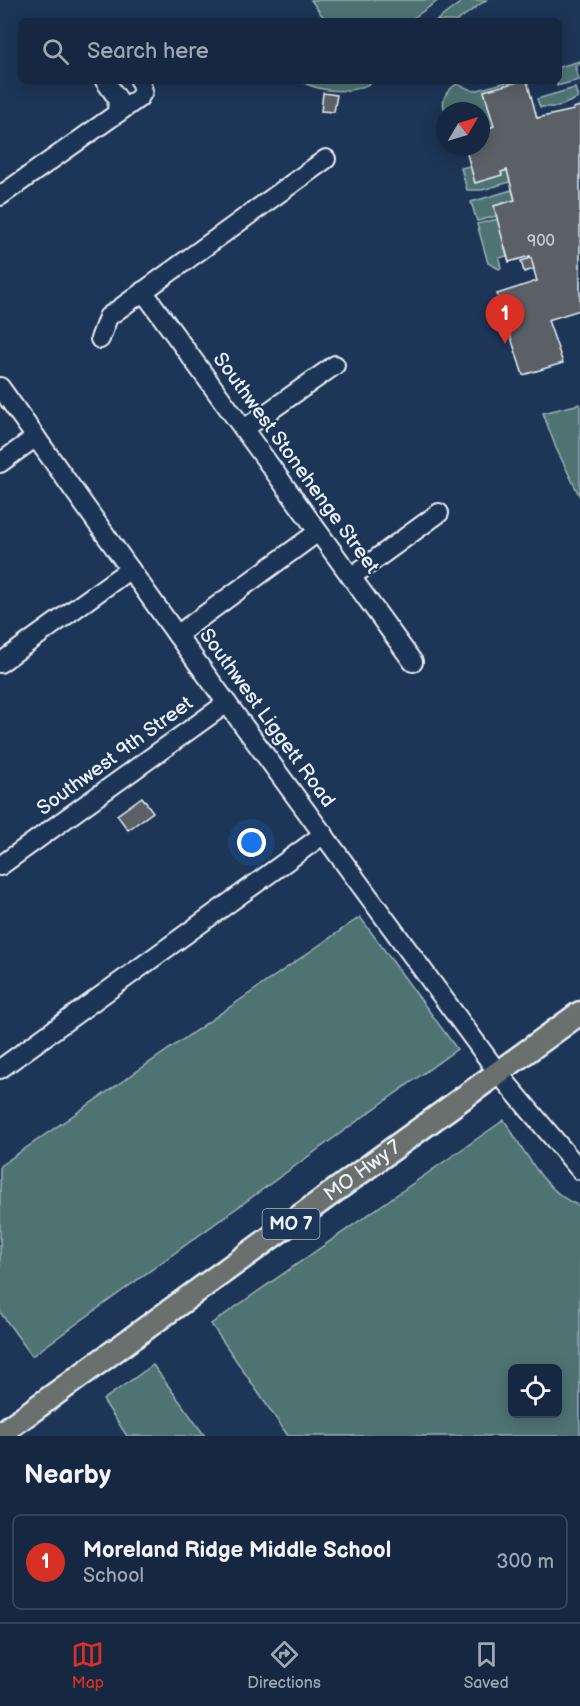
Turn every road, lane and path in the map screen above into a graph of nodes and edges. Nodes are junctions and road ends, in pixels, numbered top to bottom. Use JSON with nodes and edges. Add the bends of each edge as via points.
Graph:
{"nodes":[{"id":1,"x":107,"y":84,"type":"edge"},
{"id":2,"x":141,"y":84,"type":"edge"},
{"id":3,"x":117,"y":112,"type":"junction"},
{"id":4,"x":326,"y":159,"type":"dead end"},
{"id":5,"x":0,"y":196,"type":"edge"},
{"id":6,"x":143,"y":291,"type":"junction"},
{"id":7,"x":100,"y":339,"type":"dead end"},
{"id":8,"x":335,"y":365,"type":"dead end"},
{"id":9,"x":0,"y":387,"type":"edge"},
{"id":10,"x":244,"y":429,"type":"junction"},
{"id":11,"x":36,"y":437,"type":"junction"},
{"id":12,"x":0,"y":463,"type":"edge"},
{"id":13,"x":439,"y":513,"type":"dead end"},
{"id":14,"x":318,"y":532,"type":"junction"},
{"id":15,"x":130,"y":569,"type":"junction"},
{"id":16,"x":351,"y":577,"type":"junction"},
{"id":17,"x":177,"y":634,"type":"junction"},
{"id":18,"x":413,"y":662,"type":"dead end"},
{"id":19,"x":0,"y":663,"type":"edge"},
{"id":20,"x":227,"y":703,"type":"junction"},
{"id":21,"x":324,"y":834,"type":"junction"},
{"id":22,"x":0,"y":866,"type":"edge"},
{"id":23,"x":580,"y":1013,"type":"edge"},
{"id":24,"x":0,"y":1069,"type":"edge"},
{"id":25,"x":500,"y":1074,"type":"junction"},
{"id":26,"x":580,"y":1170,"type":"edge"},
{"id":27,"x":0,"y":1434,"type":"edge"}],
"edges":[{"from":1,"to":3,"type":"street","via":[[118,99]]},
{"from":2,"to":3,"type":"street","via":[[140,98]]},
{"from":3,"to":5,"type":"street"},
{"from":4,"to":6,"type":"street"},
{"from":6,"to":7,"type":"street","via":[[108,317]]},
{"from":6,"to":10,"type":"street","name":"Southwest Stonehenge Street"},
{"from":8,"to":10,"type":"street"},
{"from":9,"to":11,"type":"street","name":"Southwest Liggett Road"},
{"from":10,"to":14,"type":"street","name":"Southwest Stonehenge Street"},
{"from":11,"to":12,"type":"street"},
{"from":11,"to":15,"type":"street","name":"Southwest Liggett Road"},
{"from":13,"to":16,"type":"street"},
{"from":14,"to":16,"type":"street","name":"Southwest Stonehenge Street"},
{"from":14,"to":17,"type":"street"},
{"from":15,"to":17,"type":"street","name":"Southwest Liggett Road"},
{"from":15,"to":19,"type":"street"},
{"from":16,"to":18,"type":"street","name":"Southwest Stonehenge Street"},
{"from":17,"to":20,"type":"street","name":"Southwest Liggett Road"},
{"from":20,"to":21,"type":"street","name":"Southwest Liggett Road"},
{"from":20,"to":22,"type":"street","name":"Southwest 9th Street"},
{"from":21,"to":24,"type":"street"},
{"from":21,"to":25,"type":"street","name":"Southwest Liggett Road"},
{"from":23,"to":25,"type":"main road","name":"MO Hwy 7","number":"MO 7"},
{"from":25,"to":26,"type":"street","name":"Southwest Liggett Road"},
{"from":25,"to":27,"type":"main road","name":"MO Hwy 7","number":"MO 7"}]}
